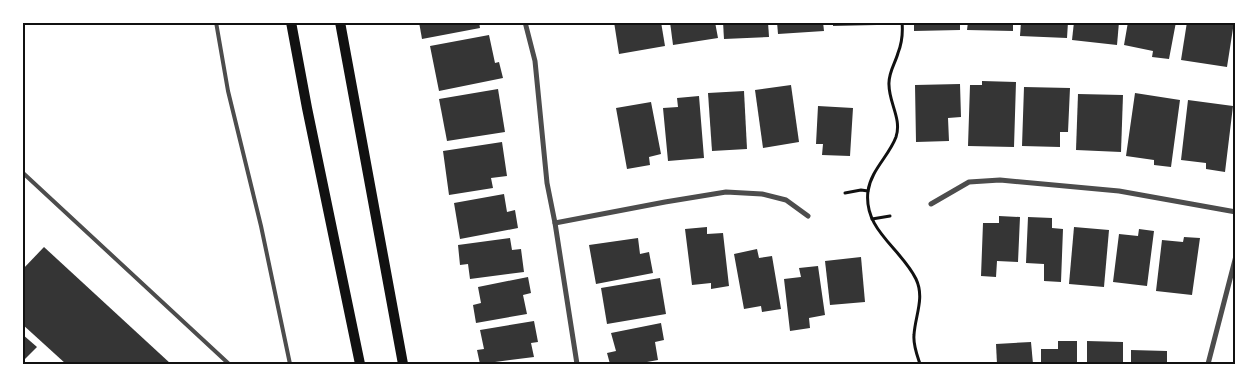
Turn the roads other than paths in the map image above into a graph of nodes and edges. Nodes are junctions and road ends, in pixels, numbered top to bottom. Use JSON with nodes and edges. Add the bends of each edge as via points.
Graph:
{"nodes":[{"id":1,"x":216,"y":22,"type":"edge"},
{"id":2,"x":291,"y":22,"type":"edge"},
{"id":3,"x":340,"y":22,"type":"edge"},
{"id":4,"x":526,"y":22,"type":"edge"},
{"id":5,"x":22,"y":172,"type":"edge"},
{"id":6,"x":931,"y":204,"type":"dead end"},
{"id":7,"x":1236,"y":212,"type":"edge"},
{"id":8,"x":808,"y":216,"type":"dead end"},
{"id":9,"x":555,"y":223,"type":"junction"},
{"id":10,"x":1236,"y":256,"type":"edge"},
{"id":11,"x":229,"y":364,"type":"edge"},
{"id":12,"x":290,"y":364,"type":"edge"},
{"id":13,"x":360,"y":364,"type":"edge"},
{"id":14,"x":403,"y":364,"type":"edge"},
{"id":15,"x":577,"y":364,"type":"edge"},
{"id":16,"x":1208,"y":364,"type":"edge"}],
"edges":[{"from":1,"to":12,"type":"lane","via":[[228,90]]},
{"from":2,"to":13,"type":"main road"},
{"from":3,"to":14,"type":"main road"},
{"from":4,"to":9,"type":"street","via":[[535,61],[547,183]]},
{"from":5,"to":11,"type":"lane"},
{"from":6,"to":7,"type":"street","via":[[969,182],[1000,180],[1119,191]]},
{"from":8,"to":9,"type":"street","via":[[786,200],[762,194],[726,192]]},
{"from":9,"to":15,"type":"street"},
{"from":10,"to":16,"type":"street"}]}
